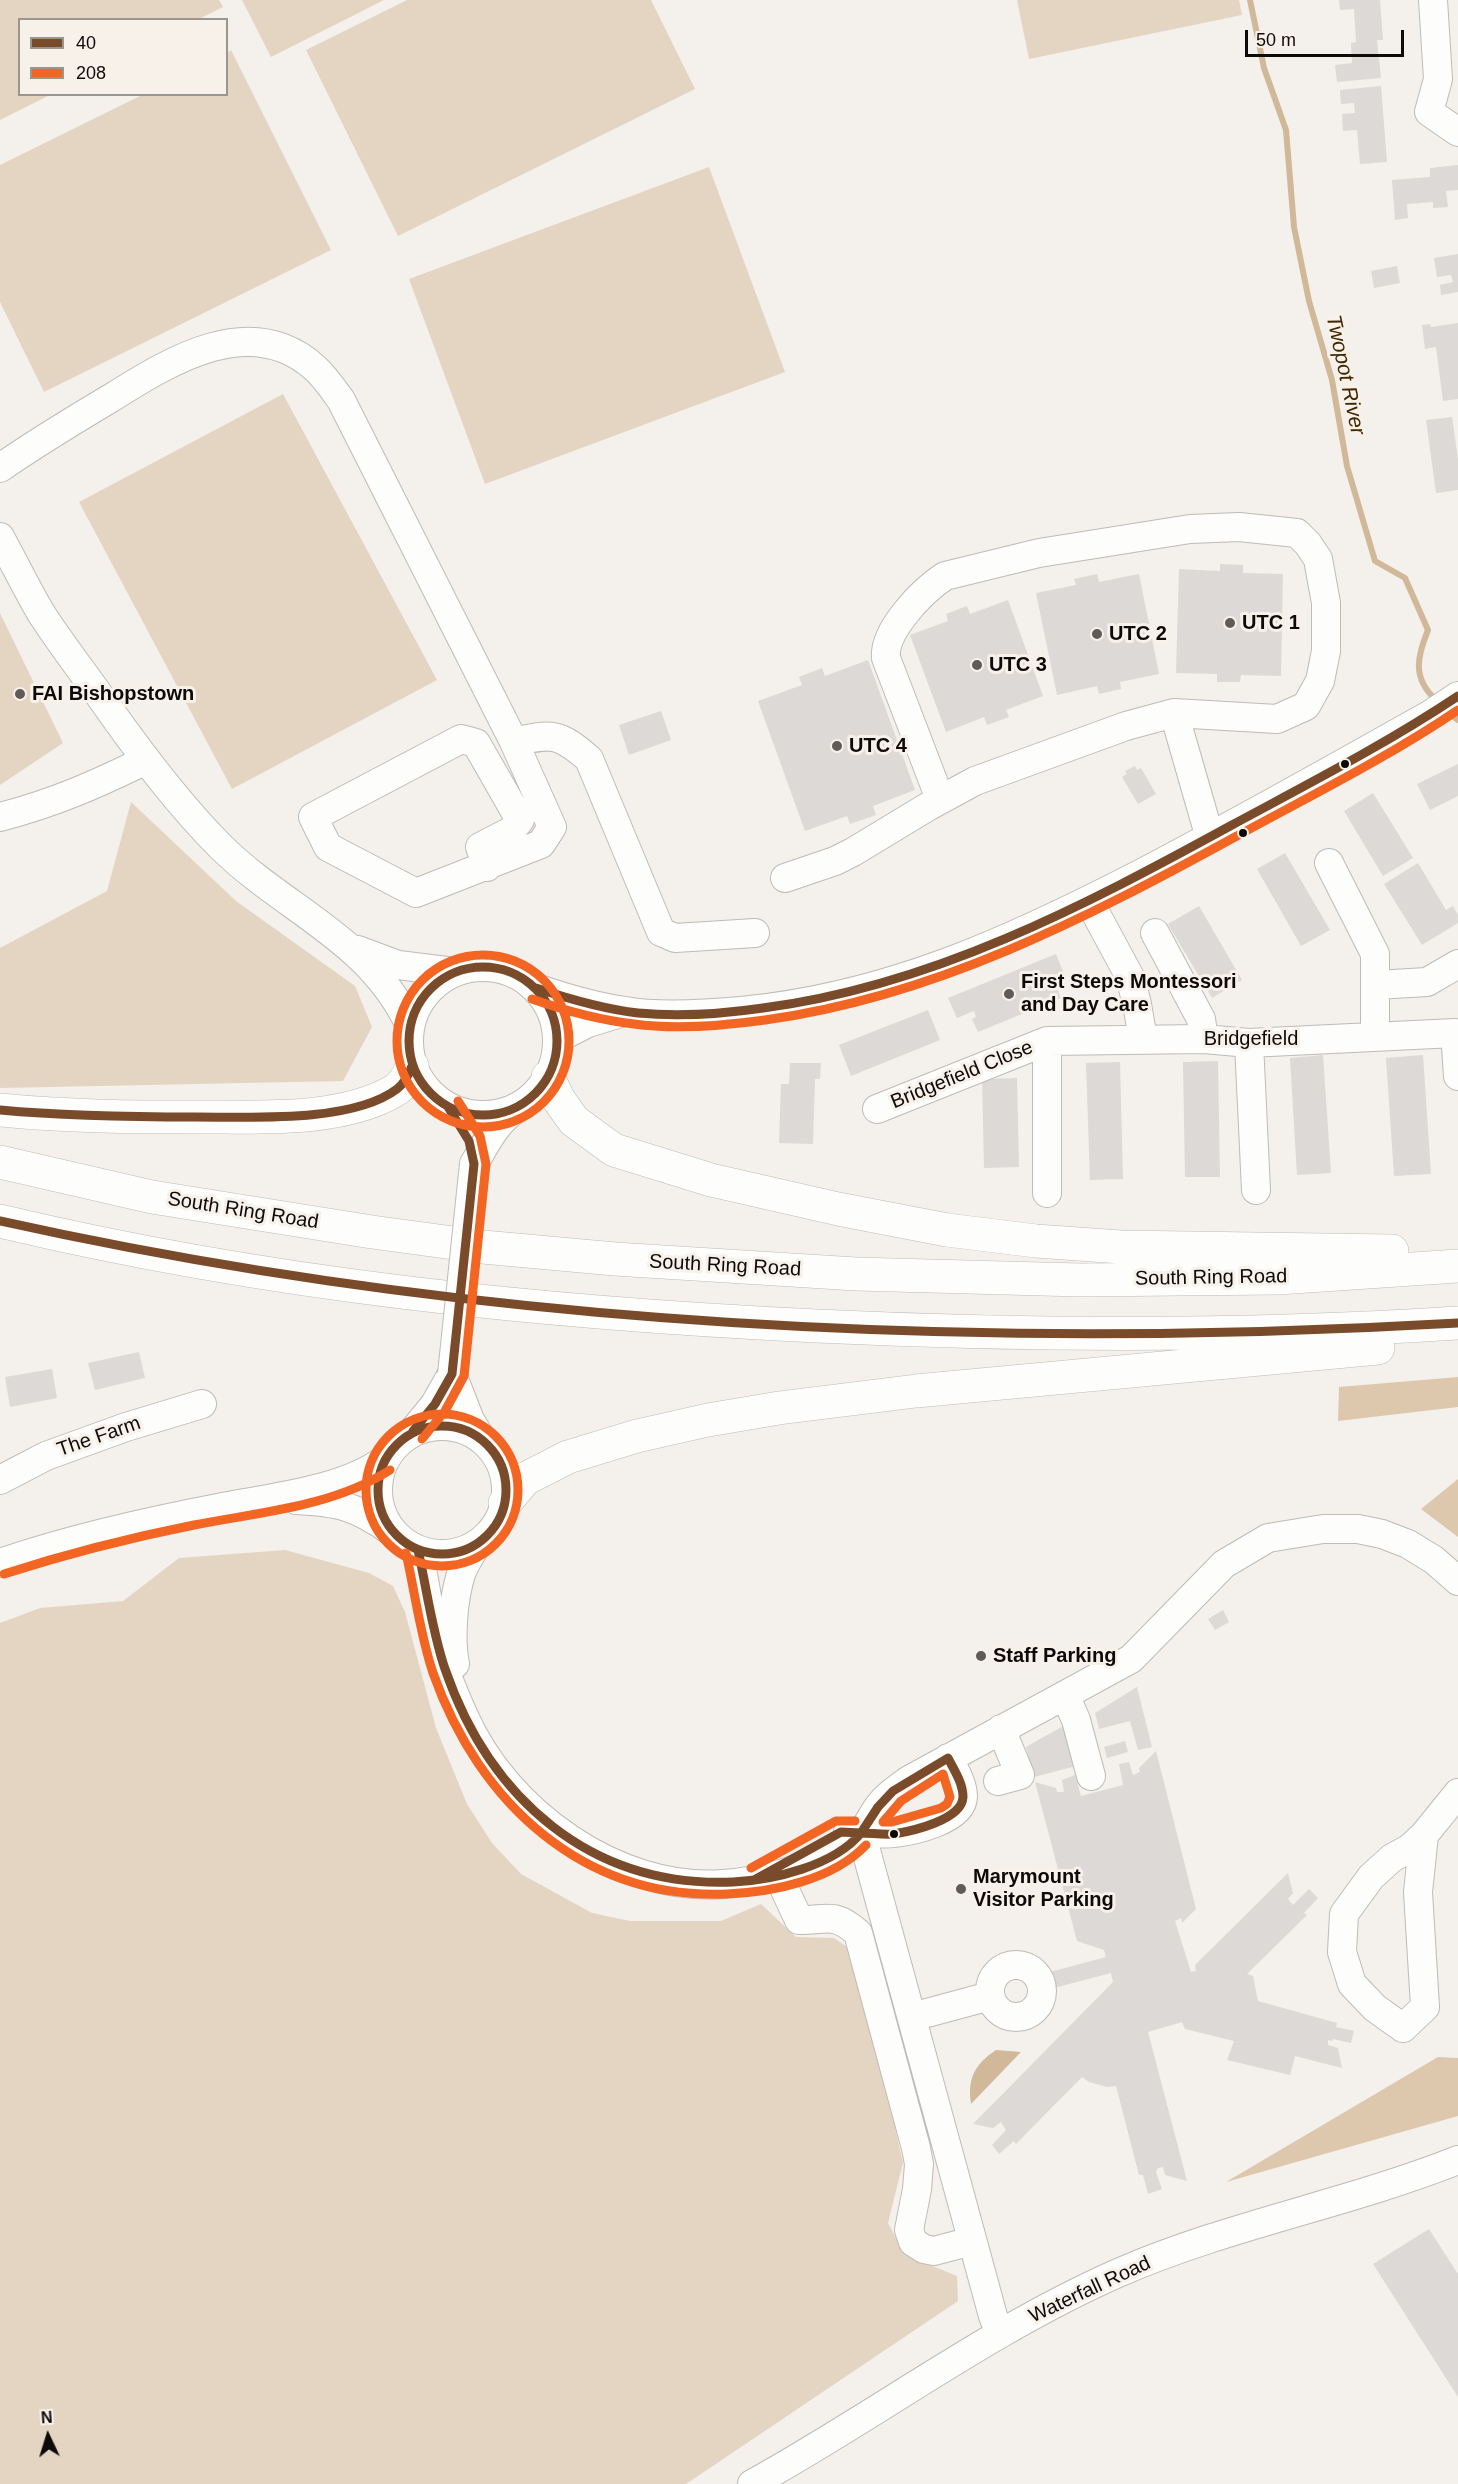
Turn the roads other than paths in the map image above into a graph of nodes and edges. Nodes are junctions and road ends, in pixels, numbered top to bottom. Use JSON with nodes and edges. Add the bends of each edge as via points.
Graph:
{"nodes":[{"id":1,"x":1433,"y":0,"type":"edge"},
{"id":2,"x":1458,"y":132,"type":"edge"},
{"id":3,"x":0,"y":468,"type":"edge"},
{"id":4,"x":0,"y":537,"type":"edge"},
{"id":5,"x":1458,"y":696,"type":"edge"},
{"id":6,"x":1174,"y":713,"type":"junction"},
{"id":7,"x":514,"y":742,"type":"junction"},
{"id":8,"x":146,"y":760,"type":"junction"},
{"id":9,"x":940,"y":800,"type":"junction"},
{"id":10,"x":0,"y":817,"type":"edge"},
{"id":11,"x":1210,"y":838,"type":"junction"},
{"id":12,"x":1329,"y":863,"type":"dead end"},
{"id":13,"x":487,"y":867,"type":"junction"},
{"id":14,"x":785,"y":878,"type":"dead end"},
{"id":15,"x":1089,"y":901,"type":"junction"},
{"id":16,"x":755,"y":933,"type":"dead end"},
{"id":17,"x":1155,"y":933,"type":"dead end"},
{"id":18,"x":351,"y":947,"type":"junction"},
{"id":19,"x":1458,"y":964,"type":"edge"},
{"id":20,"x":455,"y":972,"type":"junction"},
{"id":21,"x":1376,"y":985,"type":"junction"},
{"id":22,"x":536,"y":988,"type":"junction"},
{"id":23,"x":627,"y":1012,"type":"junction"},
{"id":24,"x":410,"y":1026,"type":"junction"},
{"id":25,"x":1375,"y":1037,"type":"junction"},
{"id":26,"x":558,"y":1038,"type":"junction"},
{"id":27,"x":1143,"y":1039,"type":"junction"},
{"id":28,"x":1204,"y":1039,"type":"junction"},
{"id":29,"x":1047,"y":1041,"type":"junction"},
{"id":30,"x":1249,"y":1042,"type":"junction"},
{"id":31,"x":412,"y":1066,"type":"junction"},
{"id":32,"x":1458,"y":1076,"type":"edge"},
{"id":33,"x":548,"y":1077,"type":"junction"},
{"id":34,"x":448,"y":1107,"type":"junction"},
{"id":35,"x":517,"y":1108,"type":"junction"},
{"id":36,"x":877,"y":1109,"type":"dead end"},
{"id":37,"x":0,"y":1110,"type":"edge"},
{"id":38,"x":0,"y":1162,"type":"edge"},
{"id":39,"x":474,"y":1164,"type":"junction"},
{"id":40,"x":1256,"y":1190,"type":"dead end"},
{"id":41,"x":1047,"y":1193,"type":"dead end"},
{"id":42,"x":0,"y":1221,"type":"edge"},
{"id":43,"x":1458,"y":1251,"type":"edge"},
{"id":44,"x":1458,"y":1266,"type":"edge"},
{"id":45,"x":1458,"y":1323,"type":"edge"},
{"id":46,"x":1458,"y":1341,"type":"edge"},
{"id":47,"x":453,"y":1374,"type":"junction"},
{"id":48,"x":202,"y":1404,"type":"dead end"},
{"id":49,"x":413,"y":1431,"type":"junction"},
{"id":50,"x":481,"y":1438,"type":"junction"},
{"id":51,"x":384,"y":1460,"type":"junction"},
{"id":52,"x":0,"y":1480,"type":"edge"},
{"id":53,"x":274,"y":1498,"type":"junction"},
{"id":54,"x":505,"y":1503,"type":"junction"},
{"id":55,"x":391,"y":1531,"type":"junction"},
{"id":56,"x":477,"y":1544,"type":"junction"},
{"id":57,"x":417,"y":1550,"type":"junction"},
{"id":58,"x":2,"y":1554,"type":"edge"},
{"id":59,"x":1458,"y":1581,"type":"edge"},
{"id":60,"x":1065,"y":1695,"type":"junction"},
{"id":61,"x":464,"y":1716,"type":"junction"},
{"id":62,"x":1001,"y":1729,"type":"junction"},
{"id":63,"x":948,"y":1758,"type":"junction"},
{"id":64,"x":1092,"y":1776,"type":"dead end"},
{"id":65,"x":998,"y":1781,"type":"dead end"},
{"id":66,"x":1458,"y":1793,"type":"edge"},
{"id":67,"x":861,"y":1832,"type":"junction"},
{"id":68,"x":1424,"y":1835,"type":"junction"},
{"id":69,"x":767,"y":1877,"type":"junction"},
{"id":70,"x":990,"y":1996,"type":"dead end"},
{"id":71,"x":912,"y":2018,"type":"junction"},
{"id":72,"x":1458,"y":2160,"type":"edge"},
{"id":73,"x":972,"y":2241,"type":"junction"},
{"id":74,"x":1000,"y":2334,"type":"junction"},
{"id":75,"x":752,"y":2484,"type":"edge"}],
"edges":[{"from":1,"to":2,"type":"street","via":[[1438,79],[1429,112]]},
{"from":3,"to":7,"type":"street","via":[[166,365],[199,350],[246,342],[293,353],[314,367],[341,400]]},
{"from":4,"to":8,"type":"street","via":[[41,612]]},
{"from":5,"to":11,"type":"street"},
{"from":6,"to":9,"type":"street","via":[[1069,746],[975,781]]},
{"from":6,"to":9,"type":"street","via":[[1277,719],[1306,706],[1320,681],[1326,651],[1326,603],[1318,559],[1297,533],[1239,527],[1141,535],[990,564],[945,576],[932,584],[909,610],[885,648]]},
{"from":6,"to":11,"type":"street"},
{"from":7,"to":13,"type":"street","via":[[552,827],[541,844]]},
{"from":7,"to":16,"type":"street","via":[[556,736],[590,759],[661,932],[675,938]]},
{"from":8,"to":10,"type":"street","via":[[46,805]]},
{"from":8,"to":18,"type":"street","via":[[220,847]]},
{"from":9,"to":14,"type":"street","via":[[853,852]]},
{"from":11,"to":15,"type":"street"},
{"from":12,"to":21,"type":"street","via":[[1375,954]]},
{"from":13,"to":13,"type":"street","via":[[480,847],[511,831],[520,820],[476,743],[461,739],[314,817],[328,847],[416,893]]},
{"from":15,"to":23,"type":"street","via":[[957,960],[853,993],[790,1006],[708,1014]]},
{"from":15,"to":27,"type":"street","via":[[1130,977]]},
{"from":17,"to":28,"type":"street","via":[[1201,1019]]},
{"from":18,"to":20,"type":"street","via":[[398,965]]},
{"from":18,"to":24,"type":"street","via":[[384,982]]},
{"from":19,"to":21,"type":"street","via":[[1427,982]]},
{"from":20,"to":22,"type":"street","via":[[472,967],[506,970]]},
{"from":20,"to":24,"type":"street","via":[[435,984],[419,1003]]},
{"from":21,"to":25,"type":"street"},
{"from":22,"to":23,"type":"street"},
{"from":22,"to":26,"type":"street","via":[[555,1019]]},
{"from":23,"to":26,"type":"street","via":[[588,1023]]},
{"from":24,"to":31,"type":"street"},
{"from":25,"to":30,"type":"street","name":"Bridgefield"},
{"from":25,"to":32,"type":"street","name":"Bridgefield","via":[[1455,1033]]},
{"from":26,"to":33,"type":"street","via":[[556,1058]]},
{"from":27,"to":28,"type":"street","name":"Bridgefield"},
{"from":27,"to":29,"type":"street","name":"Bridgefield"},
{"from":28,"to":30,"type":"street","name":"Bridgefield"},
{"from":29,"to":36,"type":"street","name":"Bridgefield Close"},
{"from":29,"to":41,"type":"street"},
{"from":30,"to":40,"type":"street"},
{"from":31,"to":34,"type":"street","via":[[433,1096]]},
{"from":31,"to":37,"type":"highway","via":[[396,1090],[360,1105],[329,1111],[250,1117],[127,1118]]},
{"from":33,"to":35,"type":"street","via":[[535,1095]]},
{"from":33,"to":43,"type":"highway","via":[[574,1121],[614,1150],[711,1180],[947,1230],[1121,1247]]},
{"from":34,"to":35,"type":"street","via":[[471,1115],[494,1115]]},
{"from":34,"to":39,"type":"street","via":[[469,1141]]},
{"from":35,"to":39,"type":"street","via":[[504,1116]]},
{"from":38,"to":44,"type":"highway","name":"South Ring Road","via":[[152,1197],[483,1247],[615,1259],[856,1274],[1080,1280],[1278,1278]]},
{"from":39,"to":47,"type":"street","bridge":true},
{"from":42,"to":45,"type":"highway","via":[[143,1252],[275,1274],[486,1302],[680,1318],[992,1332],[1274,1331]]},
{"from":46,"to":54,"type":"highway","via":[[1029,1379],[759,1411],[637,1436],[568,1457],[525,1479]]},
{"from":47,"to":49,"type":"street"},
{"from":47,"to":50,"type":"street"},
{"from":48,"to":52,"type":"street","name":"The Farm","via":[[46,1456]]},
{"from":49,"to":50,"type":"street","via":[[448,1425]]},
{"from":49,"to":51,"type":"street","via":[[396,1443]]},
{"from":50,"to":54,"type":"street","via":[[502,1467]]},
{"from":51,"to":53,"type":"street","via":[[363,1473]]},
{"from":51,"to":55,"type":"street","via":[[377,1497]]},
{"from":53,"to":55,"type":"street","via":[[345,1505],[368,1514]]},
{"from":53,"to":58,"type":"street"},
{"from":54,"to":56,"type":"street","via":[[500,1519]]},
{"from":55,"to":57,"type":"street"},
{"from":56,"to":57,"type":"street","via":[[458,1552]]},
{"from":56,"to":61,"type":"street","via":[[462,1573],[451,1643]]},
{"from":57,"to":61,"type":"street","via":[[436,1640]]},
{"from":59,"to":60,"type":"street","via":[[1434,1560],[1382,1534],[1323,1529],[1268,1538],[1224,1564],[1131,1659]]},
{"from":60,"to":62,"type":"street"},
{"from":60,"to":64,"type":"street"},
{"from":61,"to":69,"type":"street","via":[[489,1762],[520,1799],[553,1828],[591,1852],[631,1870],[679,1882],[721,1884]]},
{"from":62,"to":63,"type":"street"},
{"from":62,"to":65,"type":"street","via":[[1020,1775]]},
{"from":63,"to":67,"type":"street","via":[[896,1789]]},
{"from":63,"to":67,"type":"street","via":[[963,1798],[957,1812],[946,1819],[893,1834]]},
{"from":66,"to":68,"type":"street"},
{"from":67,"to":69,"type":"street","via":[[850,1844],[789,1873]]},
{"from":67,"to":71,"type":"street"},
{"from":68,"to":68,"type":"street","via":[[1371,1877],[1344,1914],[1342,1952],[1352,1984],[1375,2008],[1403,2028],[1425,2007],[1418,1892]]},
{"from":69,"to":73,"type":"street","via":[[799,1920],[836,1918],[858,1933],[919,2164],[909,2230],[913,2242],[934,2251]]},
{"from":70,"to":71,"type":"street"},
{"from":71,"to":73,"type":"street"},
{"from":72,"to":74,"type":"street","name":"Waterfall Road","via":[[1395,2184],[1269,2218],[1153,2259]]},
{"from":73,"to":74,"type":"street"},
{"from":74,"to":75,"type":"street","name":"Waterfall Road"}]}
